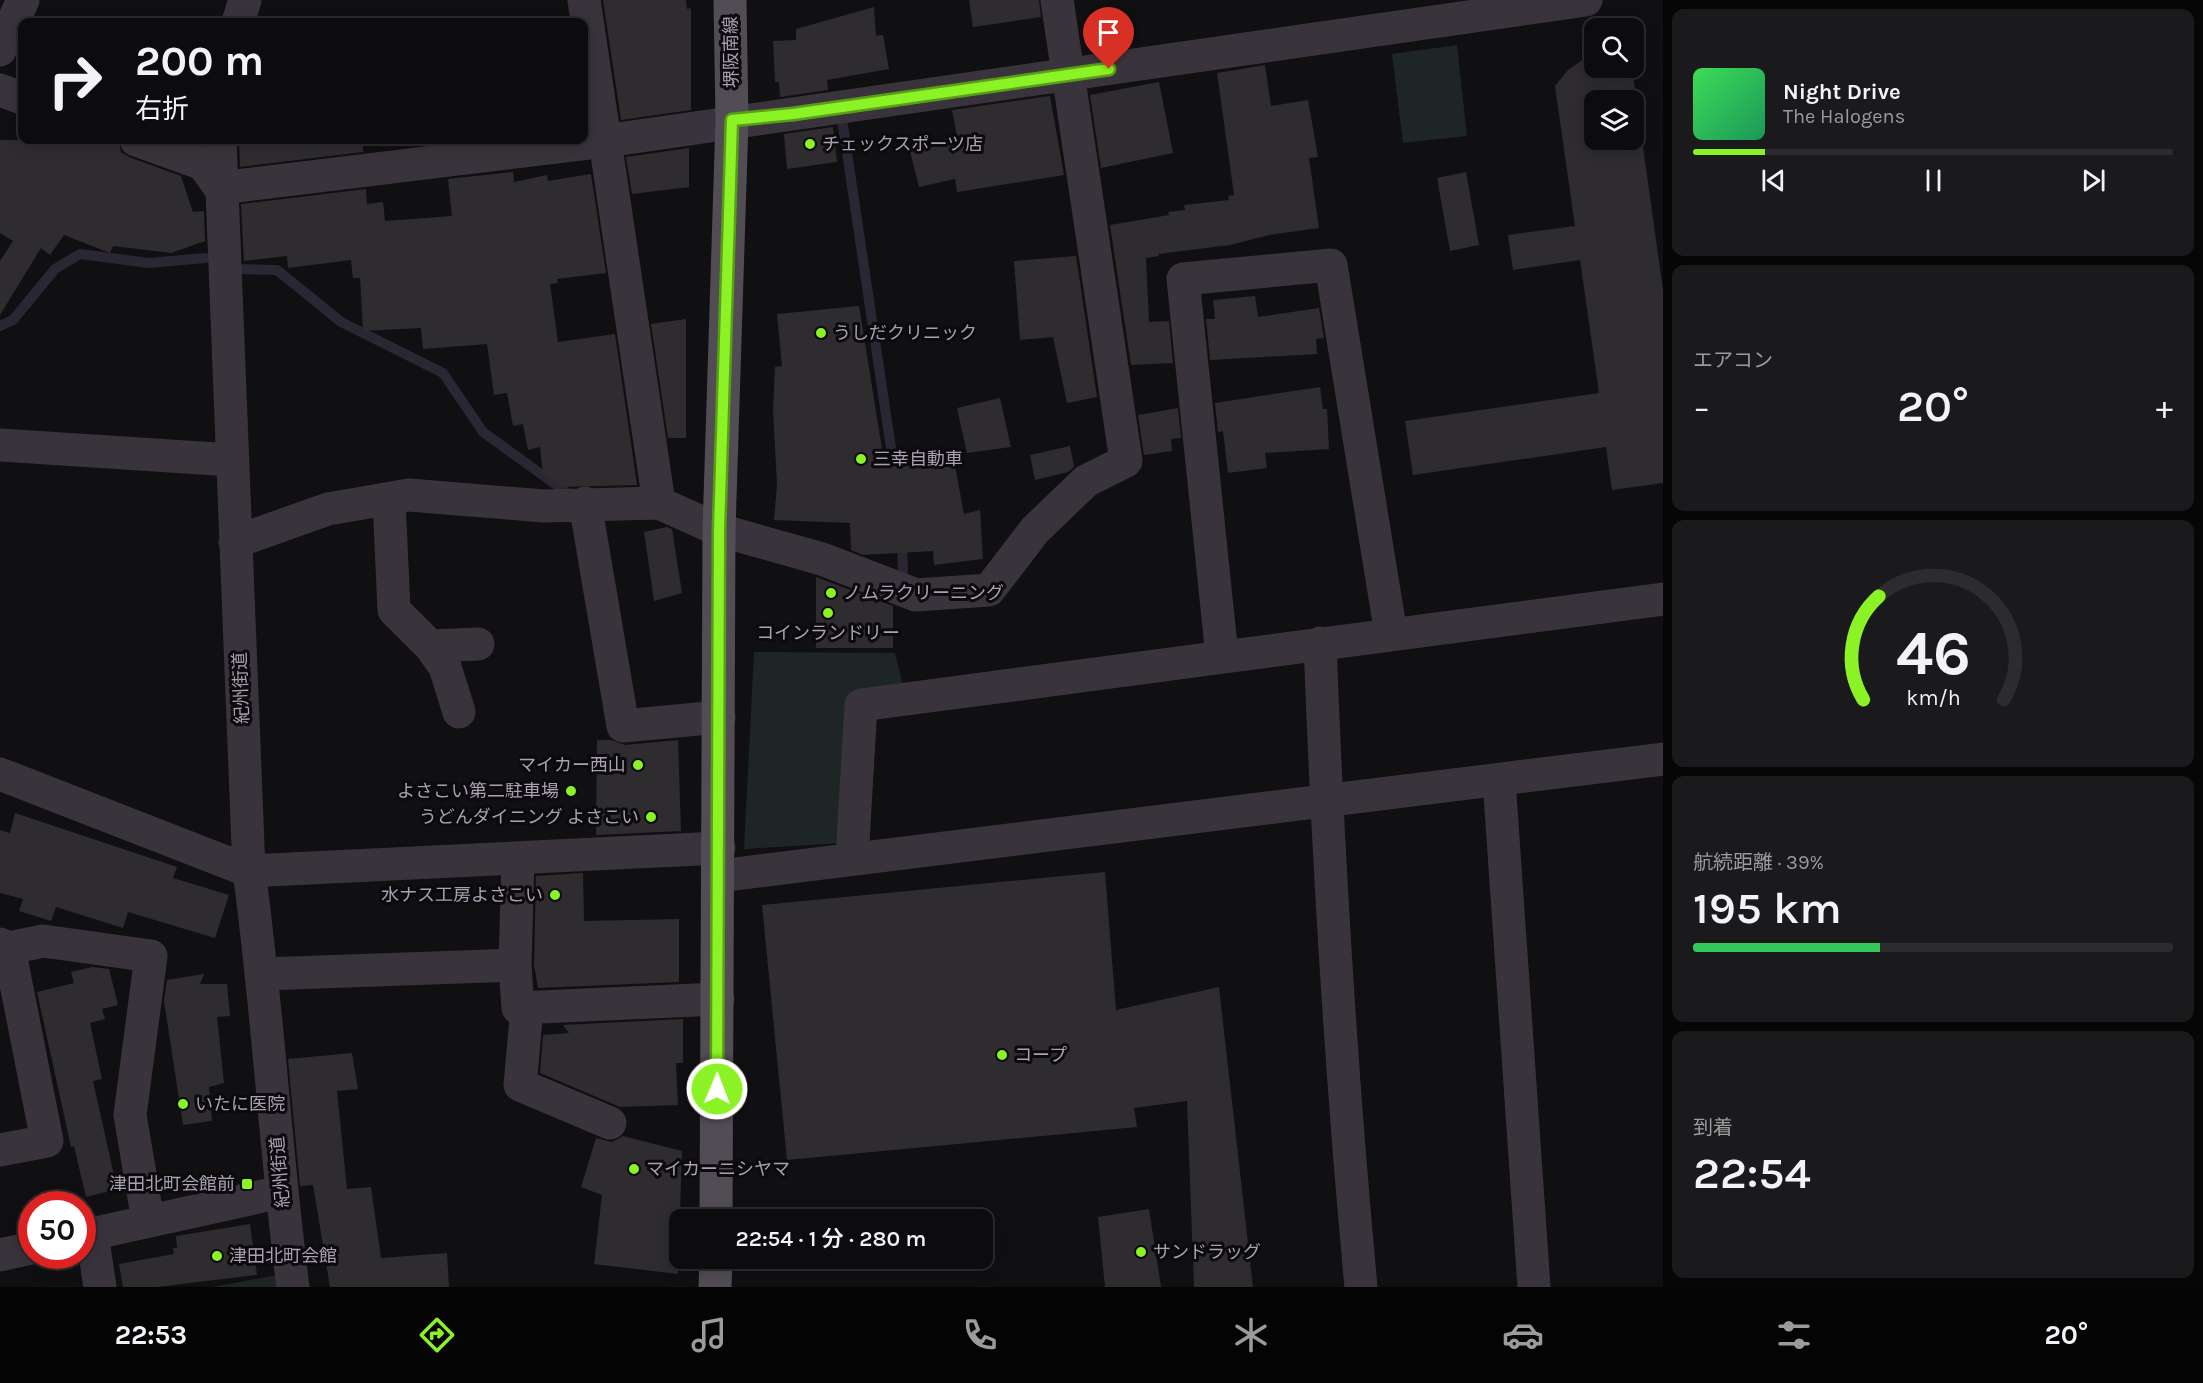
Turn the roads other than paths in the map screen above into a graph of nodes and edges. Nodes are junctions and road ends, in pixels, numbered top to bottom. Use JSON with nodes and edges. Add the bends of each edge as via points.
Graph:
{"nodes":[{"id":1,"x":23,"y":0,"type":"edge"},
{"id":2,"x":245,"y":0,"type":"edge"},
{"id":3,"x":584,"y":0,"type":"edge"},
{"id":4,"x":730,"y":0,"type":"edge"},
{"id":5,"x":1057,"y":0,"type":"edge"},
{"id":6,"x":1586,"y":0,"type":"edge"},
{"id":7,"x":239,"y":18,"type":"edge"},
{"id":8,"x":587,"y":18,"type":"edge"},
{"id":9,"x":588,"y":27,"type":"edge"},
{"id":10,"x":0,"y":50,"type":"edge"},
{"id":11,"x":1069,"y":74,"type":"junction"},
{"id":12,"x":0,"y":90,"type":"edge"},
{"id":13,"x":18,"y":97,"type":"edge"},
{"id":14,"x":732,"y":120,"type":"junction"},
{"id":15,"x":605,"y":141,"type":"junction"},
{"id":16,"x":588,"y":143,"type":"edge"},
{"id":17,"x":147,"y":144,"type":"edge"},
{"id":18,"x":220,"y":144,"type":"edge"},
{"id":19,"x":580,"y":144,"type":"edge"},
{"id":20,"x":220,"y":188,"type":"junction"},
{"id":21,"x":0,"y":445,"type":"edge"},
{"id":22,"x":232,"y":460,"type":"junction"},
{"id":23,"x":389,"y":499,"type":"junction"},
{"id":24,"x":585,"y":503,"type":"junction"},
{"id":25,"x":659,"y":503,"type":"junction"},
{"id":26,"x":719,"y":530,"type":"junction"},
{"id":27,"x":235,"y":542,"type":"junction"},
{"id":28,"x":1663,"y":599,"type":"edge"},
{"id":29,"x":1391,"y":634,"type":"junction"},
{"id":30,"x":1320,"y":643,"type":"junction"},
{"id":31,"x":478,"y":644,"type":"dead end"},
{"id":32,"x":430,"y":646,"type":"junction"},
{"id":33,"x":1222,"y":656,"type":"junction"},
{"id":34,"x":459,"y":712,"type":"dead end"},
{"id":35,"x":719,"y":717,"type":"junction"},
{"id":36,"x":1663,"y":759,"type":"edge"},
{"id":37,"x":0,"y":774,"type":"edge"},
{"id":38,"x":1499,"y":780,"type":"junction"},
{"id":39,"x":1326,"y":801,"type":"junction"},
{"id":40,"x":518,"y":858,"type":"junction"},
{"id":41,"x":852,"y":859,"type":"junction"},
{"id":42,"x":719,"y":862,"type":"junction"},
{"id":43,"x":249,"y":871,"type":"junction"},
{"id":44,"x":5,"y":946,"type":"edge"},
{"id":45,"x":514,"y":965,"type":"junction"},
{"id":46,"x":263,"y":974,"type":"junction"},
{"id":47,"x":718,"y":999,"type":"junction"},
{"id":48,"x":527,"y":1008,"type":"junction"},
{"id":49,"x":610,"y":1123,"type":"dead end"},
{"id":50,"x":0,"y":1150,"type":"edge"},
{"id":51,"x":281,"y":1192,"type":"junction"},
{"id":52,"x":716,"y":1209,"type":"edge"},
{"id":53,"x":148,"y":1221,"type":"junction"},
{"id":54,"x":96,"y":1233,"type":"edge"},
{"id":55,"x":18,"y":1251,"type":"edge"},
{"id":56,"x":0,"y":1255,"type":"edge"},
{"id":57,"x":96,"y":1269,"type":"edge"},
{"id":58,"x":716,"y":1269,"type":"edge"},
{"id":59,"x":100,"y":1287,"type":"edge"},
{"id":60,"x":293,"y":1287,"type":"edge"},
{"id":61,"x":715,"y":1287,"type":"edge"},
{"id":62,"x":1362,"y":1287,"type":"edge"},
{"id":63,"x":1534,"y":1287,"type":"edge"}],
"edges":[{"from":1,"to":10,"type":"street"},
{"from":2,"to":7,"type":"street"},
{"from":3,"to":8,"type":"street"},
{"from":4,"to":14,"type":"main road","name":"堺阪南線"},
{"from":5,"to":11,"type":"street"},
{"from":6,"to":11,"type":"street"},
{"from":9,"to":15,"type":"street"},
{"from":11,"to":14,"type":"street"},
{"from":11,"to":26,"type":"street","via":[[1126,461],[1077,489],[1035,530],[989,590],[916,595],[822,559]]},
{"from":12,"to":13,"type":"street"},
{"from":14,"to":15,"type":"street"},
{"from":14,"to":26,"type":"main road","name":"堺阪南線"},
{"from":15,"to":16,"type":"street"},
{"from":15,"to":25,"type":"street"},
{"from":17,"to":20,"type":"street","via":[[203,164]]},
{"from":18,"to":20,"type":"street","name":"紀州街道"},
{"from":19,"to":20,"type":"street"},
{"from":20,"to":22,"type":"street","name":"紀州街道"},
{"from":21,"to":22,"type":"street"},
{"from":22,"to":27,"type":"street","name":"紀州街道"},
{"from":23,"to":24,"type":"street","via":[[409,495],[544,506]]},
{"from":23,"to":27,"type":"street","via":[[328,508]]},
{"from":23,"to":32,"type":"street","via":[[394,610]]},
{"from":24,"to":25,"type":"street"},
{"from":24,"to":35,"type":"street","via":[[623,726]]},
{"from":25,"to":26,"type":"street"},
{"from":26,"to":35,"type":"main road","name":"堺阪南線"},
{"from":27,"to":43,"type":"street","name":"紀州街道"},
{"from":28,"to":29,"type":"street"},
{"from":29,"to":30,"type":"street"},
{"from":29,"to":33,"type":"street","via":[[1331,265],[1183,279]]},
{"from":30,"to":33,"type":"street"},
{"from":30,"to":39,"type":"street"},
{"from":31,"to":32,"type":"street"},
{"from":32,"to":34,"type":"street","via":[[445,667]]},
{"from":33,"to":41,"type":"street","via":[[861,705]]},
{"from":35,"to":42,"type":"main road","name":"堺阪南線"},
{"from":36,"to":38,"type":"street"},
{"from":37,"to":43,"type":"street"},
{"from":38,"to":39,"type":"street"},
{"from":38,"to":63,"type":"street"},
{"from":39,"to":41,"type":"street"},
{"from":39,"to":62,"type":"street","via":[[1351,1180]]},
{"from":40,"to":42,"type":"street"},
{"from":40,"to":43,"type":"street"},
{"from":40,"to":45,"type":"street"},
{"from":41,"to":42,"type":"street"},
{"from":42,"to":47,"type":"main road","name":"堺阪南線"},
{"from":43,"to":46,"type":"street","name":"紀州街道"},
{"from":44,"to":50,"type":"street","via":[[47,1141]]},
{"from":44,"to":53,"type":"street","via":[[43,941],[151,956],[129,1115]]},
{"from":45,"to":46,"type":"street"},
{"from":45,"to":48,"type":"street","via":[[518,1008]]},
{"from":46,"to":51,"type":"street","name":"紀州街道"},
{"from":47,"to":48,"type":"street"},
{"from":47,"to":52,"type":"main road","name":"堺阪南線"},
{"from":48,"to":49,"type":"street","via":[[520,1085]]},
{"from":51,"to":53,"type":"street"},
{"from":51,"to":60,"type":"street","name":"紀州街道"},
{"from":53,"to":54,"type":"street"},
{"from":55,"to":56,"type":"street"},
{"from":57,"to":59,"type":"street"},
{"from":58,"to":61,"type":"main road"}]}
